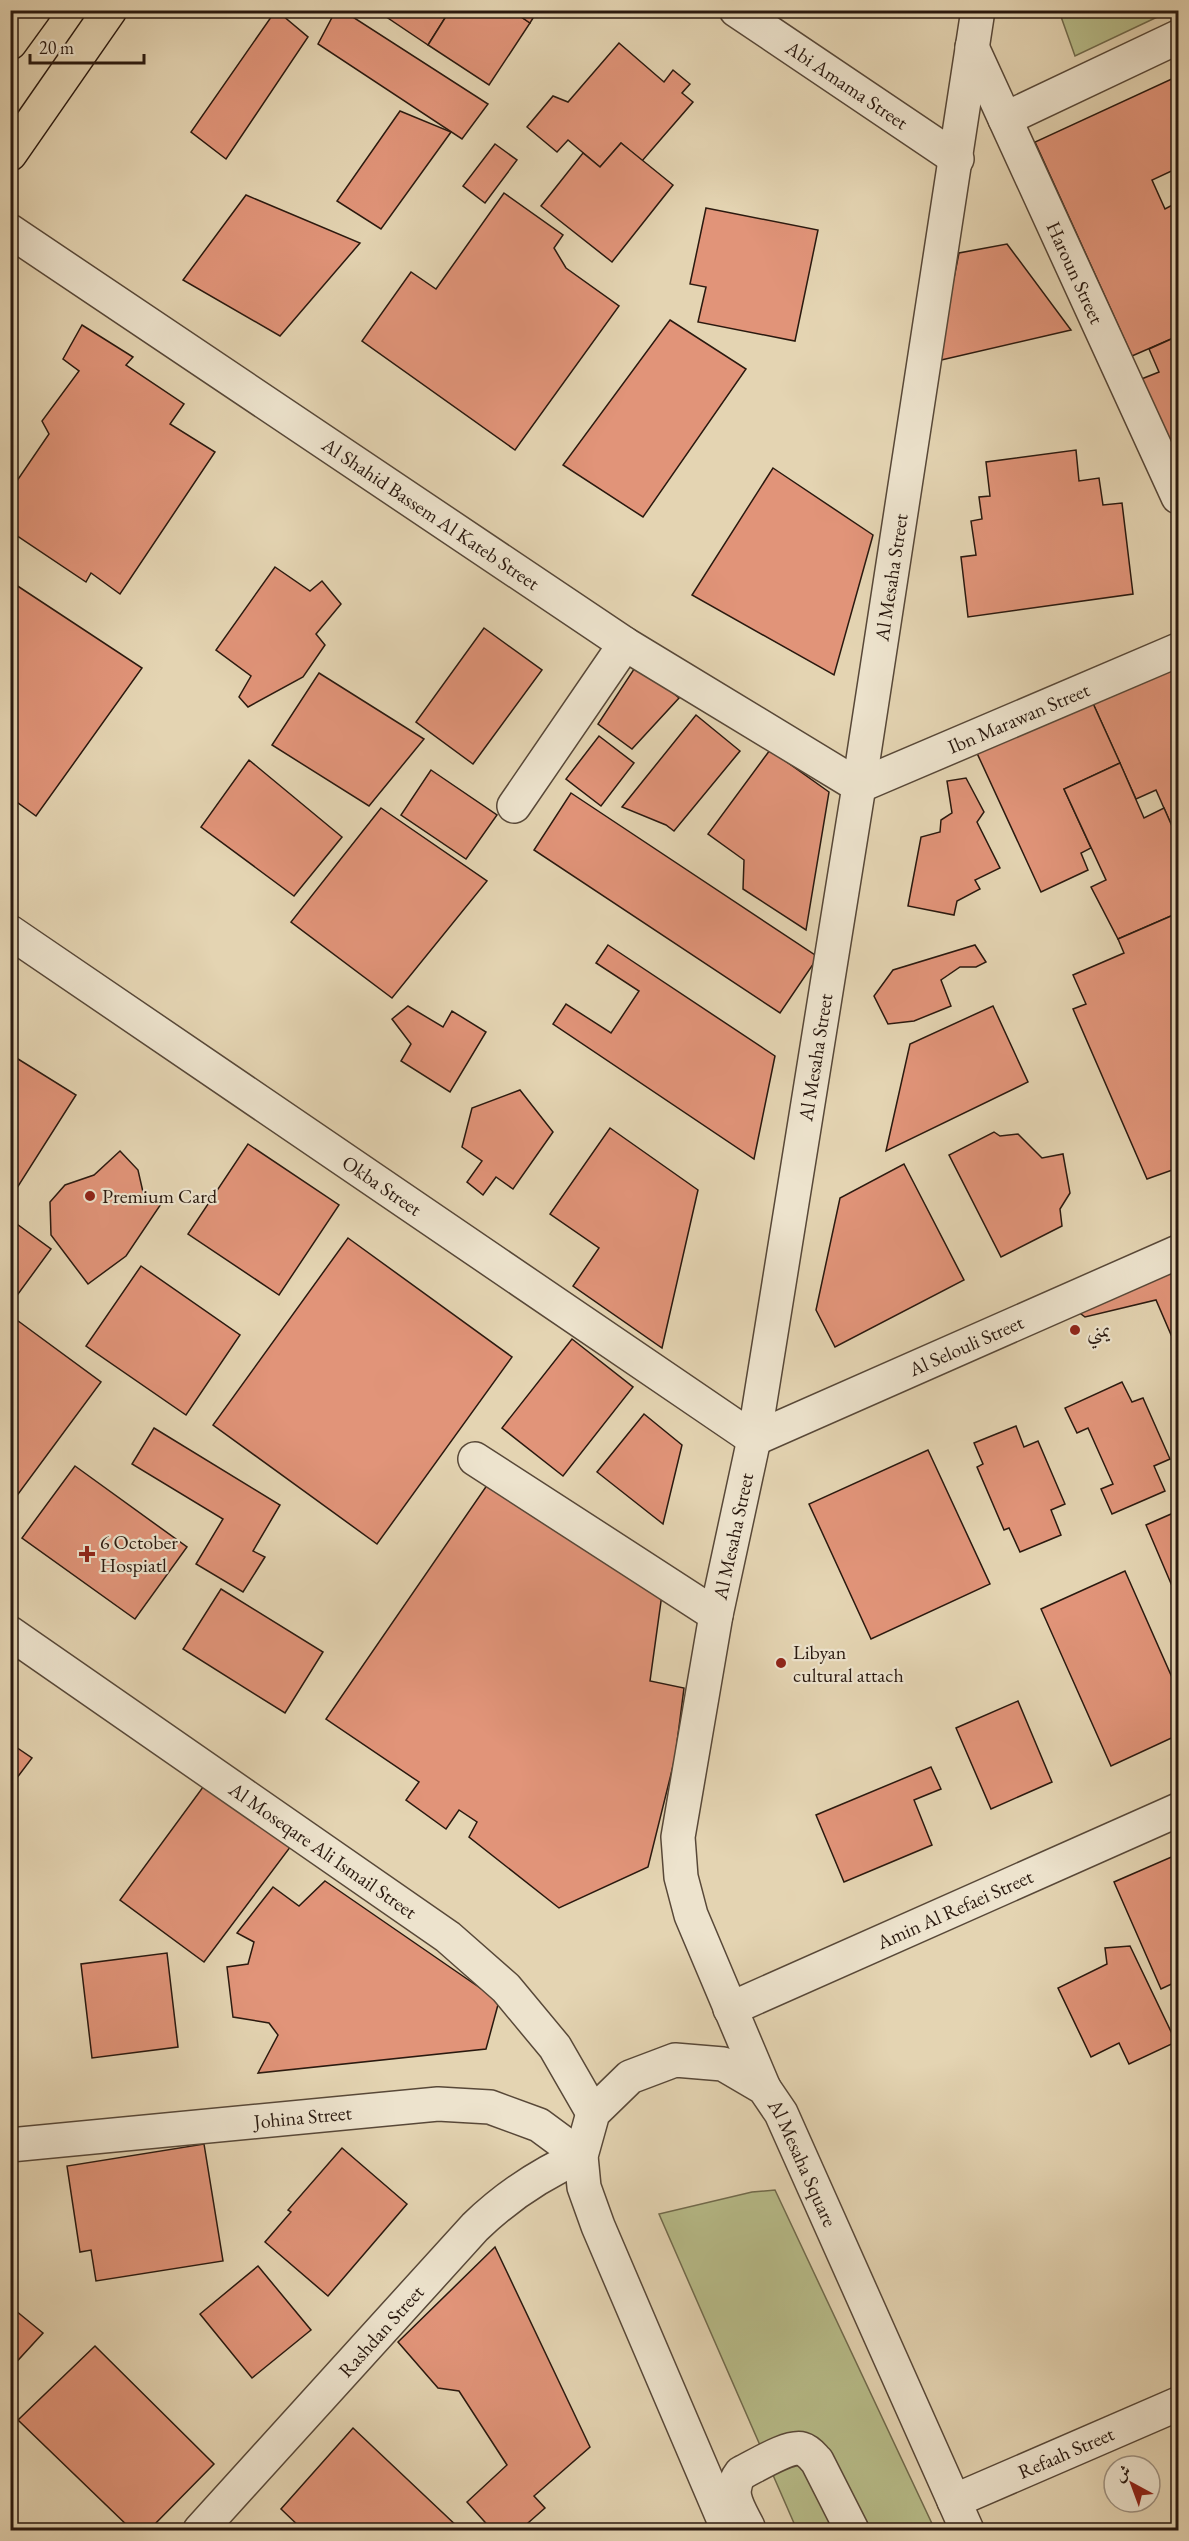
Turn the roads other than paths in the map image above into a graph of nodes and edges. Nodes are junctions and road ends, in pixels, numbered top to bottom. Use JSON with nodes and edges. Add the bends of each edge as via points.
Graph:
{"nodes":[{"id":1,"x":34,"y":10,"type":"edge"},
{"id":2,"x":110,"y":10,"type":"edge"},
{"id":3,"x":736,"y":10,"type":"edge"},
{"id":4,"x":978,"y":10,"type":"edge"},
{"id":5,"x":1179,"y":37,"type":"edge"},
{"id":6,"x":10,"y":44,"type":"edge"},
{"id":7,"x":972,"y":47,"type":"junction"},
{"id":8,"x":1005,"y":119,"type":"junction"},
{"id":9,"x":10,"y":154,"type":"edge"},
{"id":10,"x":957,"y":159,"type":"junction"},
{"id":11,"x":10,"y":231,"type":"edge"},
{"id":12,"x":1179,"y":497,"type":"edge"},
{"id":13,"x":625,"y":644,"type":"junction"},
{"id":14,"x":1179,"y":650,"type":"edge"},
{"id":15,"x":859,"y":786,"type":"junction"},
{"id":16,"x":514,"y":806,"type":"dead end"},
{"id":17,"x":10,"y":932,"type":"edge"},
{"id":18,"x":1179,"y":1252,"type":"edge"},
{"id":19,"x":754,"y":1439,"type":"junction"},
{"id":20,"x":475,"y":1459,"type":"dead end"},
{"id":21,"x":716,"y":1615,"type":"junction"},
{"id":22,"x":10,"y":1633,"type":"edge"},
{"id":23,"x":1179,"y":1810,"type":"edge"},
{"id":24,"x":730,"y":2009,"type":"junction"},
{"id":25,"x":764,"y":2088,"type":"junction"},
{"id":26,"x":593,"y":2113,"type":"junction"},
{"id":27,"x":10,"y":2145,"type":"edge"},
{"id":28,"x":581,"y":2156,"type":"junction"},
{"id":29,"x":1179,"y":2404,"type":"edge"},
{"id":30,"x":697,"y":2460,"type":"junction"},
{"id":31,"x":741,"y":2473,"type":"junction"},
{"id":32,"x":954,"y":2501,"type":"junction"},
{"id":33,"x":200,"y":2530,"type":"edge"},
{"id":34,"x":728,"y":2530,"type":"edge"},
{"id":35,"x":750,"y":2530,"type":"edge"},
{"id":36,"x":852,"y":2530,"type":"edge"},
{"id":37,"x":967,"y":2530,"type":"edge"}],
"edges":[{"from":1,"to":6,"type":"main road"},
{"from":2,"to":9,"type":"main road"},
{"from":3,"to":10,"type":"street","name":"Abi Amama Street"},
{"from":4,"to":7,"type":"street","name":"Al Mesaha Street"},
{"from":5,"to":8,"type":"street"},
{"from":7,"to":8,"type":"street","name":"Haroun Street"},
{"from":7,"to":10,"type":"street","name":"Al Mesaha Street"},
{"from":8,"to":12,"type":"street","name":"Haroun Street"},
{"from":10,"to":15,"type":"street","name":"Al Mesaha Street"},
{"from":11,"to":13,"type":"street","name":"Al Shahid Bassem Al Kateb Street"},
{"from":13,"to":15,"type":"street","name":"Al Shahid Bassem Al Kateb Street"},
{"from":13,"to":16,"type":"street"},
{"from":14,"to":15,"type":"street","name":"Ibn Marawan Street"},
{"from":15,"to":19,"type":"street","name":"Al Mesaha Street"},
{"from":17,"to":19,"type":"street","name":"Okba Street"},
{"from":18,"to":19,"type":"street","name":"Al Selouli Street"},
{"from":19,"to":21,"type":"street","name":"Al Mesaha Street"},
{"from":20,"to":21,"type":"street"},
{"from":21,"to":24,"type":"street","name":"Al Mesaha Street","via":[[678,1837],[681,1877],[691,1915]]},
{"from":22,"to":26,"type":"street","name":"Al Moseqare Ali Ismail Street","via":[[448,1937],[506,1988],[555,2047]]},
{"from":23,"to":24,"type":"street","name":"Amin Al Refaei Street"},
{"from":24,"to":25,"type":"street","name":"Al Mesaha Street"},
{"from":25,"to":26,"type":"street","name":"Al Mesaha Square","via":[[723,2064],[675,2060],[630,2077]]},
{"from":25,"to":32,"type":"street","name":"Al Mesaha Square","via":[[801,2154]]},
{"from":26,"to":28,"type":"street"},
{"from":27,"to":28,"type":"street","name":"Johina Street","via":[[438,2104],[490,2107],[539,2125]]},
{"from":28,"to":30,"type":"street","via":[[584,2187],[598,2226]]},
{"from":28,"to":33,"type":"street","name":"Rashdan Street","via":[[524,2186],[475,2227]]},
{"from":29,"to":32,"type":"street","name":"Refaah Street"},
{"from":30,"to":31,"type":"street","via":[[707,2455],[727,2457]]},
{"from":30,"to":34,"type":"street"},
{"from":31,"to":35,"type":"street","via":[[733,2494]]},
{"from":31,"to":36,"type":"street","via":[[800,2448],[817,2461]]},
{"from":32,"to":37,"type":"street","name":"Al Mesaha Square"}]}
